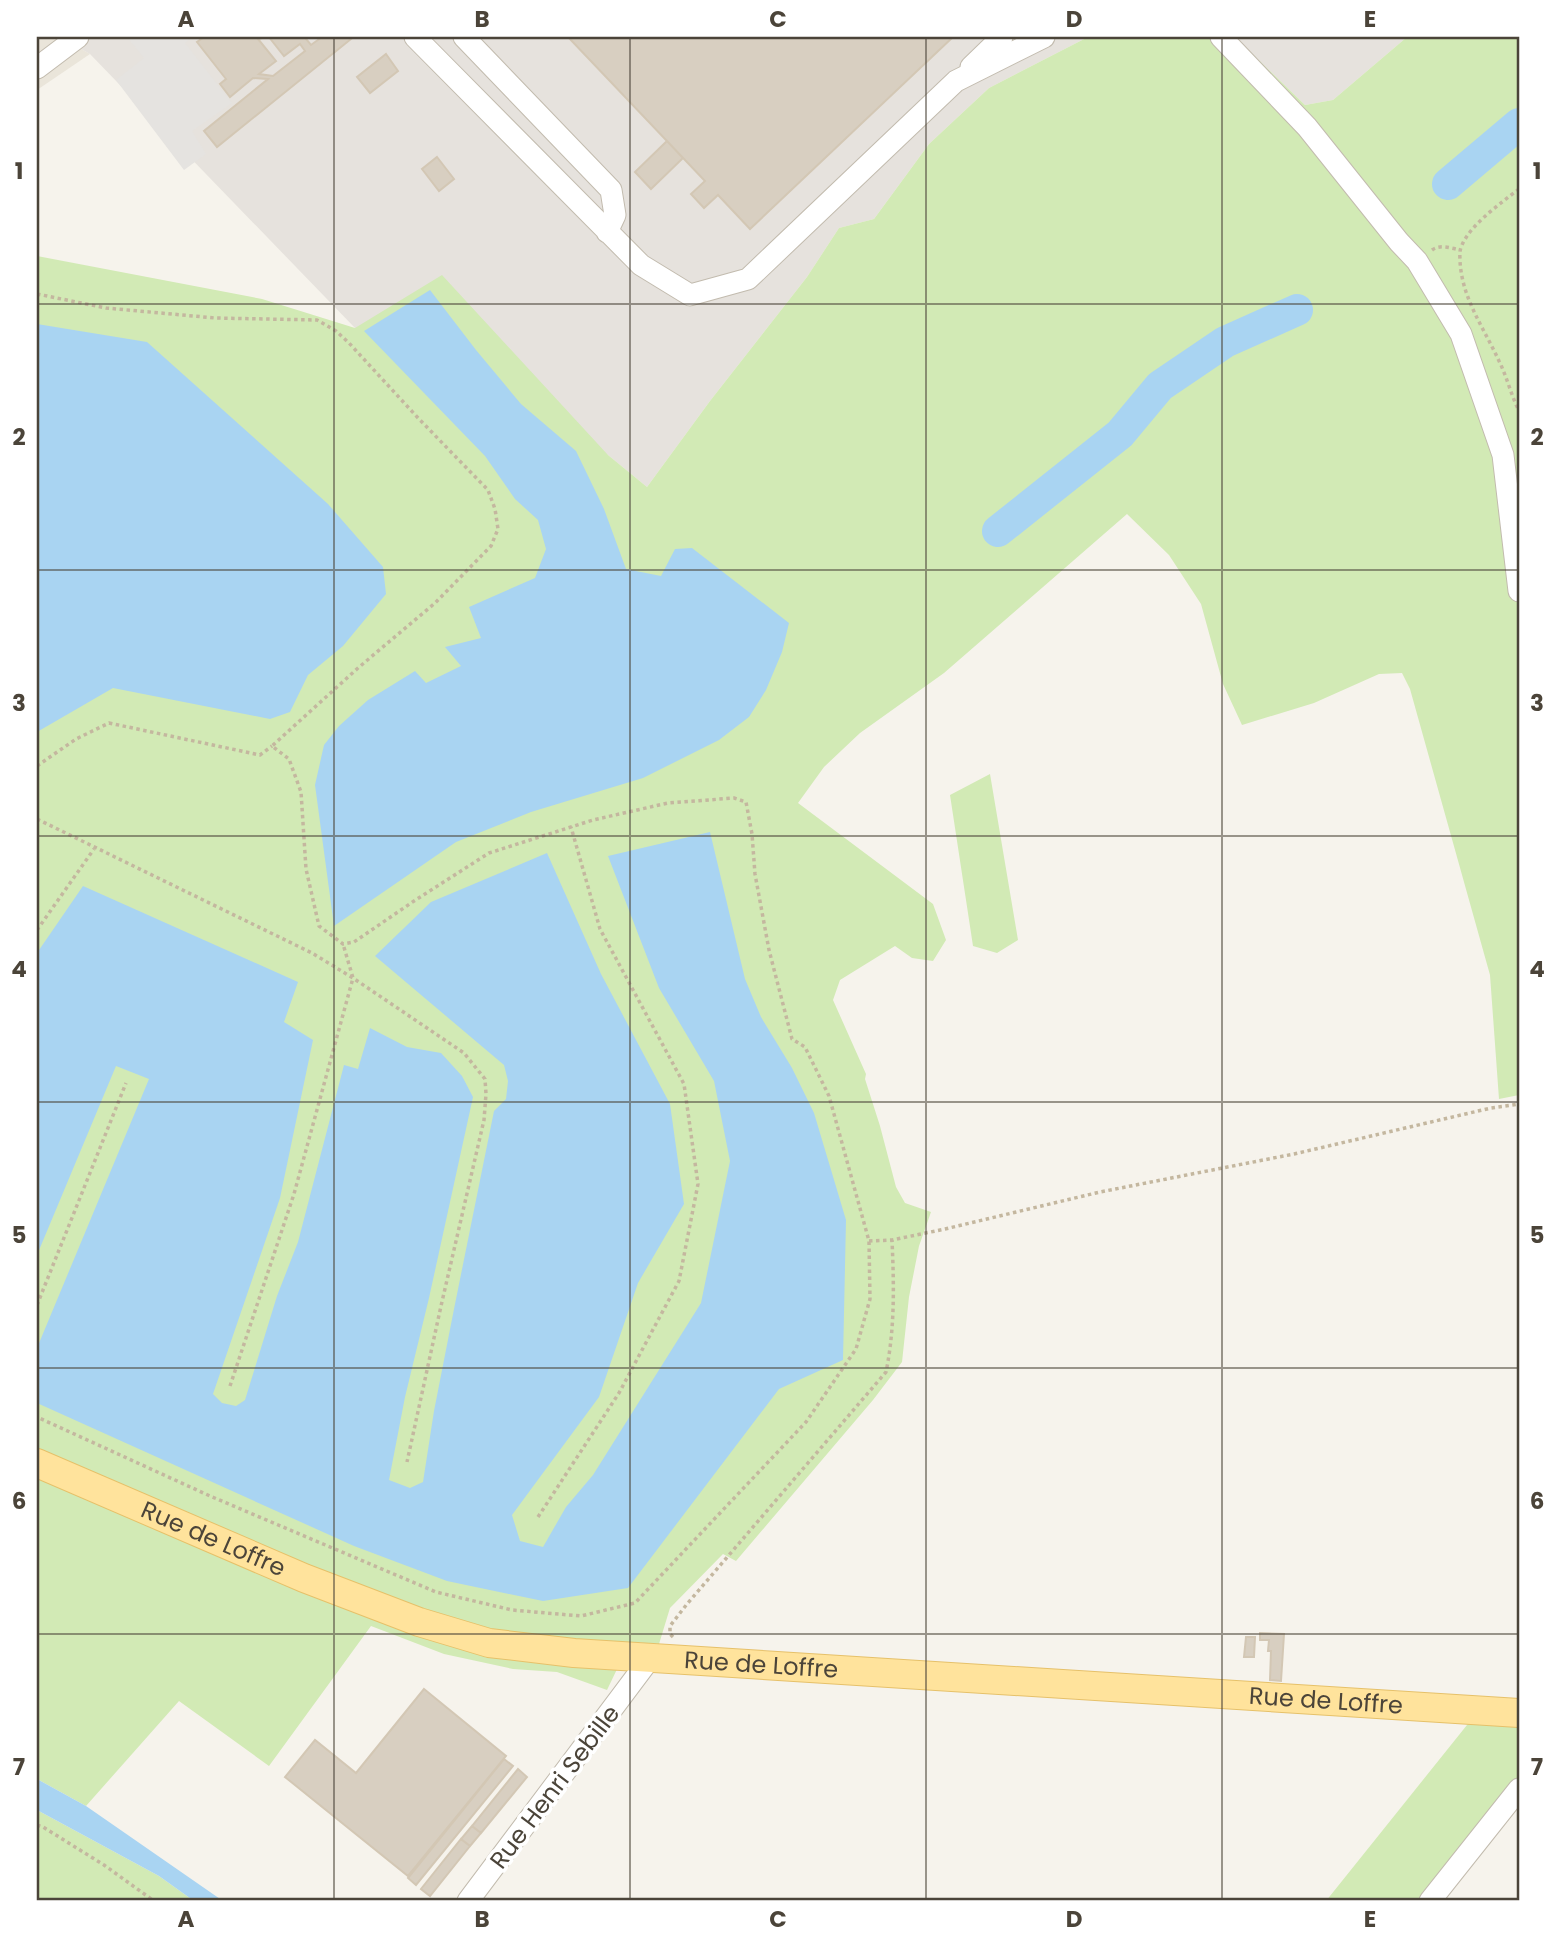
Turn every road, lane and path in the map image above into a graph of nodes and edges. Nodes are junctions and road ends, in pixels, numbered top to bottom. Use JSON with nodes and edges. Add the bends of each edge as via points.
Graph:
{"nodes":[{"id":1,"x":78,"y":37,"type":"edge"},
{"id":2,"x":415,"y":37,"type":"edge"},
{"id":3,"x":464,"y":37,"type":"edge"},
{"id":4,"x":1002,"y":37,"type":"edge"},
{"id":5,"x":1044,"y":37,"type":"edge"},
{"id":6,"x":1221,"y":37,"type":"edge"},
{"id":7,"x":37,"y":68,"type":"edge"},
{"id":8,"x":956,"y":81,"type":"junction"},
{"id":9,"x":1519,"y":189,"type":"edge"},
{"id":10,"x":607,"y":232,"type":"junction"},
{"id":11,"x":1460,"y":250,"type":"junction"},
{"id":12,"x":1417,"y":261,"type":"junction"},
{"id":13,"x":37,"y":294,"type":"edge"},
{"id":14,"x":1519,"y":411,"type":"edge"},
{"id":15,"x":1519,"y":591,"type":"edge"},
{"id":16,"x":272,"y":746,"type":"junction"},
{"id":17,"x":37,"y":766,"type":"edge"},
{"id":18,"x":37,"y":819,"type":"edge"},
{"id":19,"x":571,"y":827,"type":"junction"},
{"id":20,"x":94,"y":849,"type":"junction"},
{"id":21,"x":37,"y":930,"type":"edge"},
{"id":22,"x":344,"y":944,"type":"junction"},
{"id":23,"x":353,"y":978,"type":"junction"},
{"id":24,"x":126,"y":1083,"type":"dead end"},
{"id":25,"x":1519,"y":1104,"type":"edge"},
{"id":26,"x":892,"y":1240,"type":"junction"},
{"id":27,"x":869,"y":1241,"type":"junction"},
{"id":28,"x":37,"y":1305,"type":"edge"},
{"id":29,"x":230,"y":1386,"type":"dead end"},
{"id":30,"x":37,"y":1417,"type":"edge"},
{"id":31,"x":407,"y":1462,"type":"dead end"},
{"id":32,"x":37,"y":1463,"type":"edge"},
{"id":33,"x":538,"y":1517,"type":"dead end"},
{"id":34,"x":670,"y":1634,"type":"dead end"},
{"id":35,"x":647,"y":1665,"type":"junction"},
{"id":36,"x":1519,"y":1713,"type":"edge"},
{"id":37,"x":1519,"y":1789,"type":"edge"},
{"id":38,"x":37,"y":1825,"type":"edge"},
{"id":39,"x":154,"y":1901,"type":"edge"},
{"id":40,"x":468,"y":1901,"type":"edge"},
{"id":41,"x":1430,"y":1901,"type":"edge"}],
"edges":[{"from":1,"to":7,"type":"lane"},
{"from":2,"to":10,"type":"lane"},
{"from":3,"to":10,"type":"lane","via":[[611,190],[615,215]]},
{"from":4,"to":8,"type":"lane"},
{"from":5,"to":8,"type":"lane"},
{"from":6,"to":12,"type":"lane","via":[[1307,127]]},
{"from":8,"to":10,"type":"lane","via":[[748,279],[690,295],[640,265]]},
{"from":9,"to":11,"type":"path","via":[[1476,225]]},
{"from":11,"to":12,"type":"path","via":[[1436,247]]},
{"from":11,"to":14,"type":"path","via":[[1465,289]]},
{"from":12,"to":15,"type":"lane","via":[[1461,334],[1503,455]]},
{"from":13,"to":16,"type":"path","via":[[147,312],[317,320],[349,343],[488,490],[498,529],[491,546],[435,603]]},
{"from":16,"to":17,"type":"path","via":[[260,755],[109,723]]},
{"from":16,"to":22,"type":"path","via":[[289,759],[301,792],[306,869],[319,926]]},
{"from":18,"to":20,"type":"path"},
{"from":19,"to":22,"type":"path","via":[[489,853],[354,942]]},
{"from":19,"to":27,"type":"path","via":[[668,803],[734,798],[746,802],[769,950],[792,1040],[805,1047],[829,1096]]},
{"from":19,"to":33,"type":"path","via":[[600,929],[684,1084],[698,1184],[679,1281],[620,1392]]},
{"from":20,"to":21,"type":"path"},
{"from":20,"to":23,"type":"path","via":[[312,953]]},
{"from":22,"to":23,"type":"path"},
{"from":23,"to":29,"type":"path","via":[[294,1194]]},
{"from":23,"to":31,"type":"path","via":[[464,1053],[485,1079],[484,1121]]},
{"from":24,"to":28,"type":"path"},
{"from":25,"to":26,"type":"path"},
{"from":26,"to":27,"type":"path"},
{"from":26,"to":34,"type":"path","via":[[894,1307],[886,1372],[687,1604],[670,1626]]},
{"from":27,"to":30,"type":"path","via":[[870,1299],[856,1349],[806,1422],[635,1603],[581,1616],[512,1609],[436,1592]]},
{"from":32,"to":35,"type":"main road","name":"Rue de Loffre","via":[[303,1578],[448,1632],[504,1645]]},
{"from":35,"to":36,"type":"main road","name":"Rue de Loffre"},
{"from":35,"to":40,"type":"lane","name":"Rue Henri Sebille"},
{"from":37,"to":41,"type":"lane"},
{"from":38,"to":39,"type":"path"}]}
